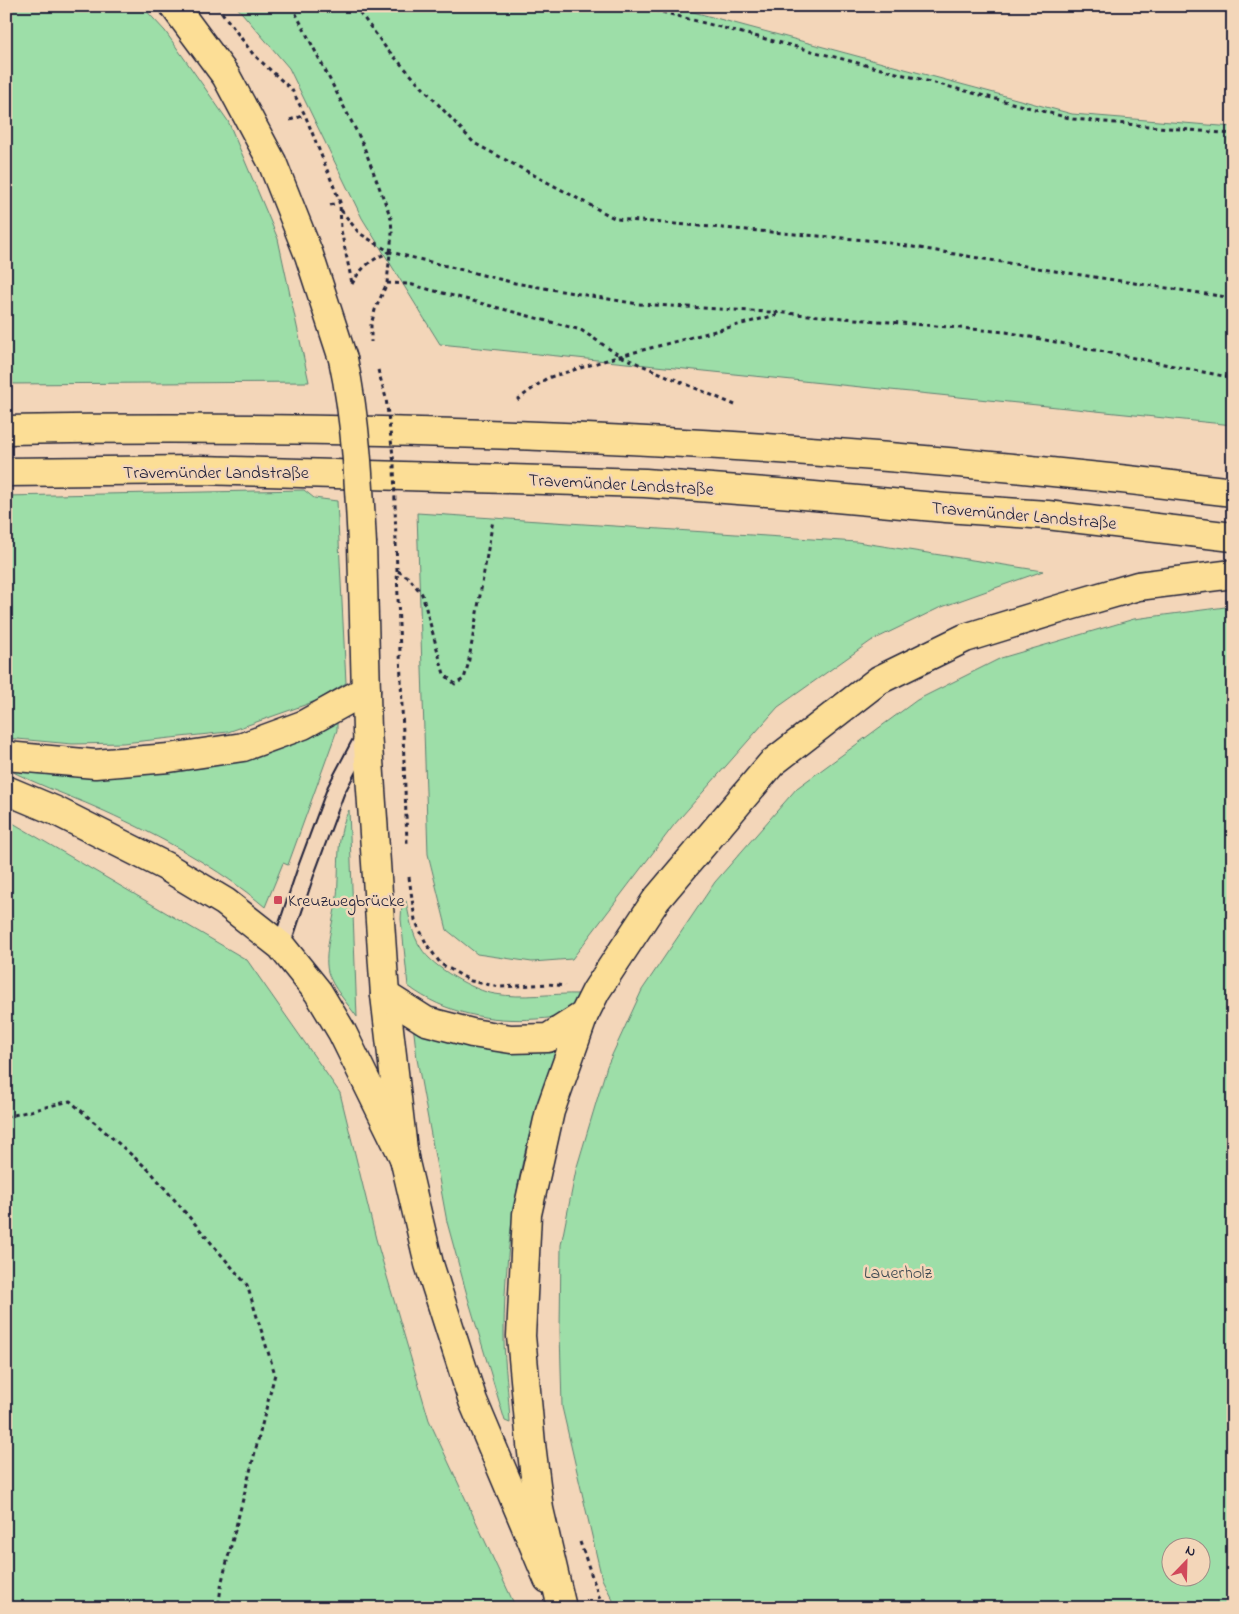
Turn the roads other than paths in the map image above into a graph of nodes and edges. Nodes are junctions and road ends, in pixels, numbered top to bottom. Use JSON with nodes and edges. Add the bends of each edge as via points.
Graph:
{"nodes":[{"id":1,"x":174,"y":6,"type":"edge"},
{"id":2,"x":6,"y":430,"type":"edge"},
{"id":3,"x":6,"y":472,"type":"edge"},
{"id":4,"x":1233,"y":492,"type":"edge"},
{"id":5,"x":1233,"y":536,"type":"edge"},
{"id":6,"x":1233,"y":574,"type":"edge"},
{"id":7,"x":366,"y":690,"type":"junction"},
{"id":8,"x":367,"y":731,"type":"junction"},
{"id":9,"x":6,"y":756,"type":"edge"},
{"id":10,"x":6,"y":790,"type":"edge"},
{"id":11,"x":281,"y":946,"type":"junction"},
{"id":12,"x":385,"y":995,"type":"junction"},
{"id":13,"x":584,"y":1015,"type":"junction"},
{"id":14,"x":404,"y":1158,"type":"junction"},
{"id":15,"x":561,"y":1608,"type":"edge"}],
"edges":[{"from":1,"to":7,"type":"main road","bridge":true,"via":[[226,76],[272,162],[309,255],[343,359],[357,456]]},
{"from":2,"to":4,"type":"main road","via":[[394,430],[606,438],[940,461]]},
{"from":3,"to":5,"type":"main road","name":"Travemünder Landstraße","via":[[200,470],[645,483],[1047,515]]},
{"from":6,"to":13,"type":"main road","via":[[1138,586],[1066,607],[965,638],[880,680],[772,763],[656,900],[596,991]]},
{"from":7,"to":8,"type":"main road"},
{"from":7,"to":9,"type":"main road","via":[[303,725],[243,747],[95,764]]},
{"from":8,"to":11,"type":"lane","via":[[336,790]]},
{"from":8,"to":12,"type":"main road"},
{"from":10,"to":11,"type":"main road","via":[[56,811],[165,866],[225,902]]},
{"from":11,"to":14,"type":"main road","via":[[318,992],[342,1032]]},
{"from":12,"to":13,"type":"main road","via":[[426,1021],[511,1039],[548,1038]]},
{"from":12,"to":14,"type":"main road"},
{"from":13,"to":15,"type":"main road","via":[[550,1112],[527,1214],[521,1336],[539,1509]]},
{"from":14,"to":15,"type":"main road","via":[[429,1264],[473,1401]]}]}
